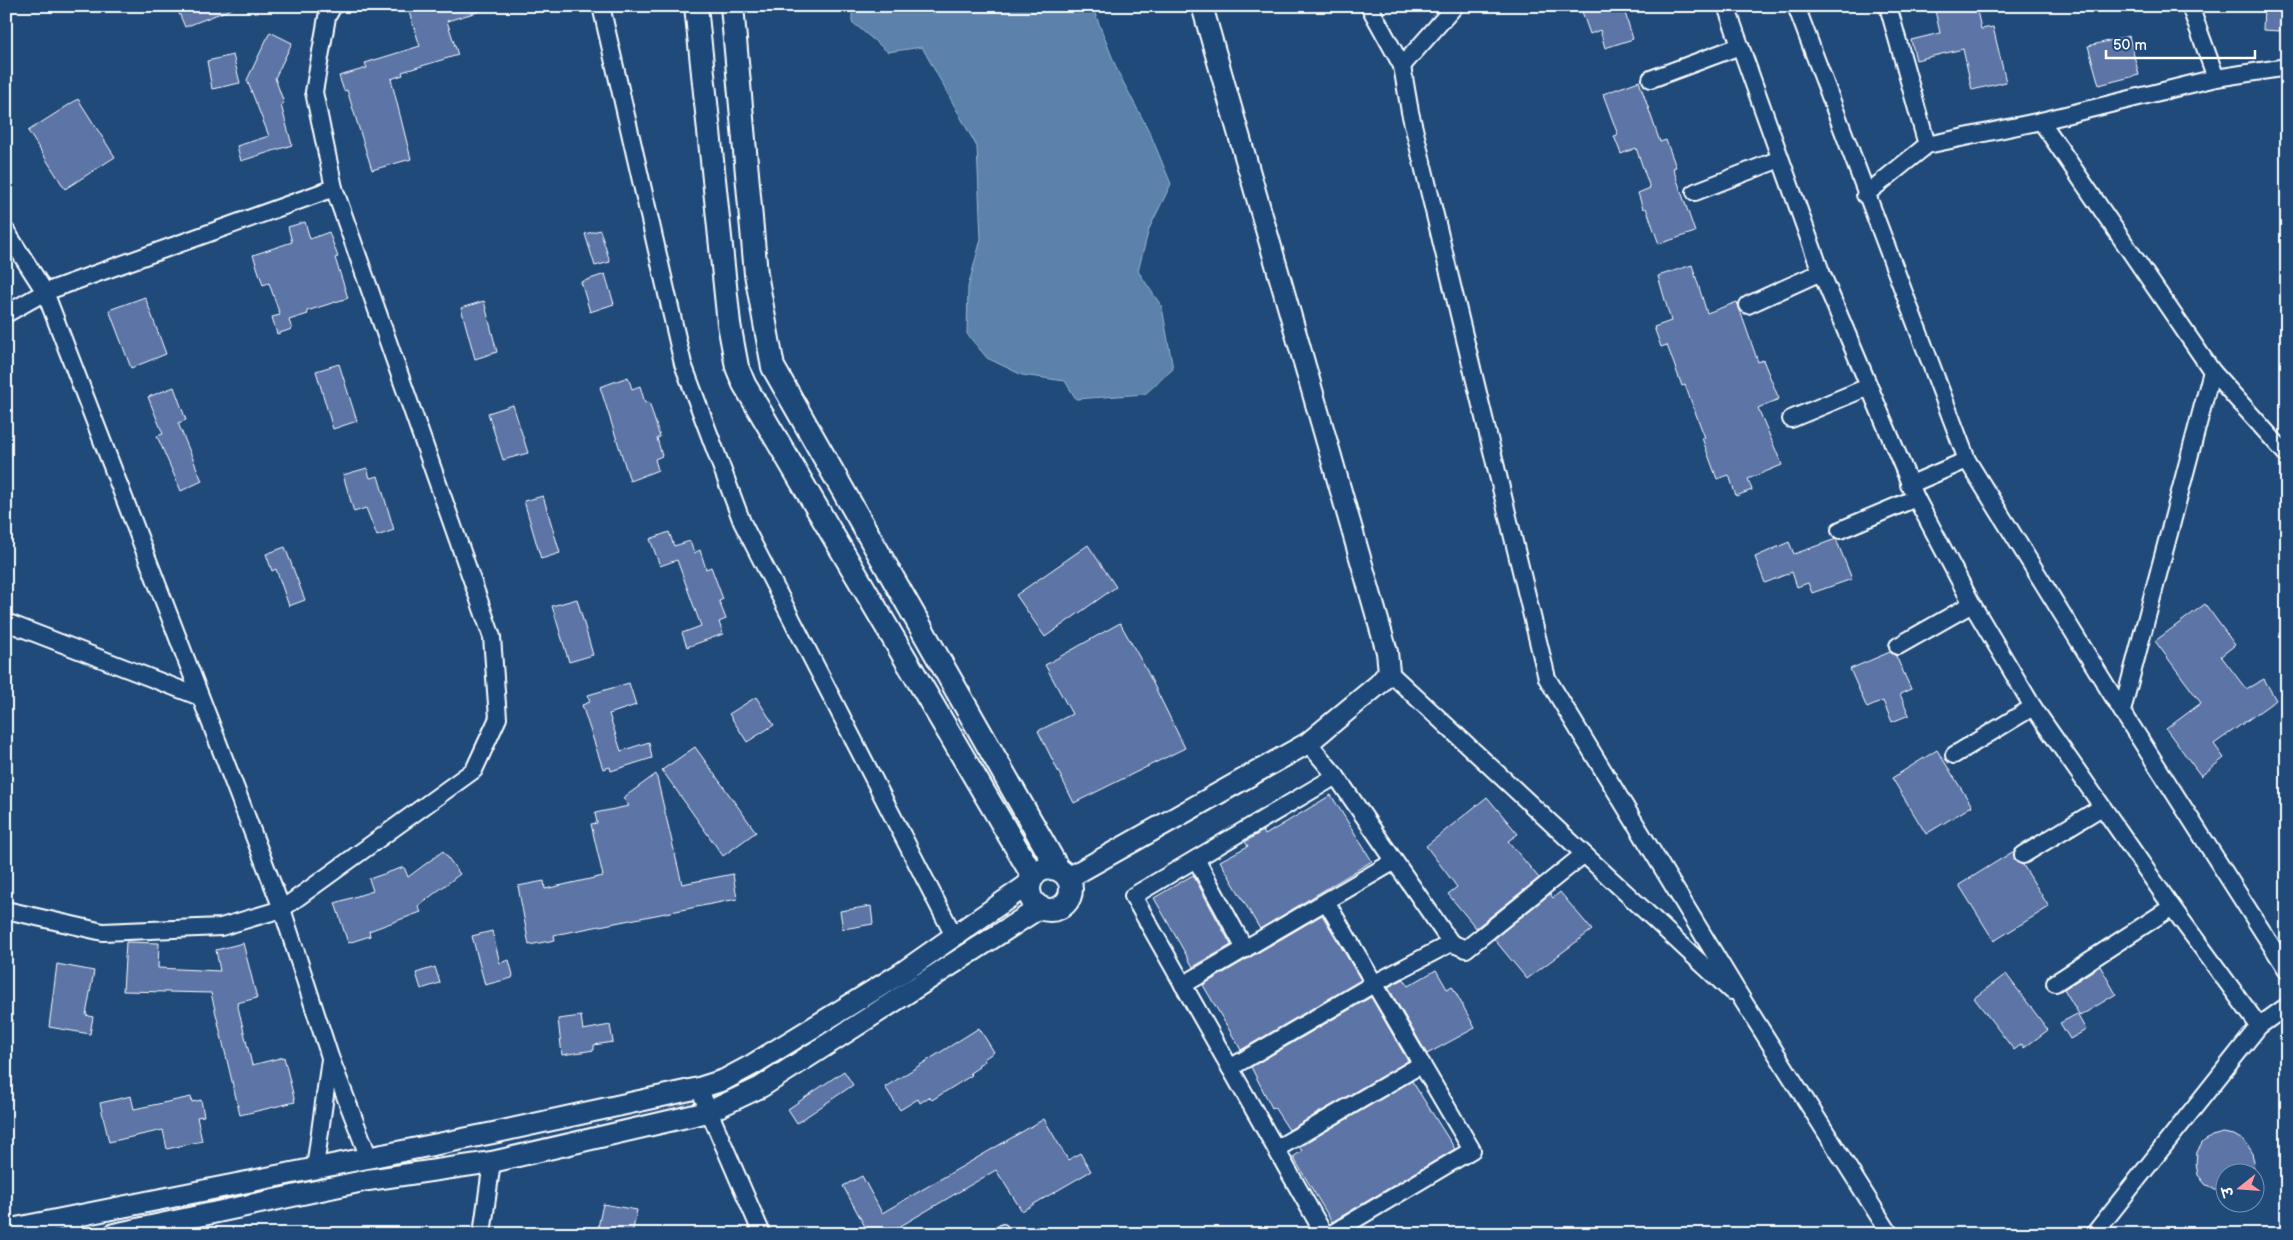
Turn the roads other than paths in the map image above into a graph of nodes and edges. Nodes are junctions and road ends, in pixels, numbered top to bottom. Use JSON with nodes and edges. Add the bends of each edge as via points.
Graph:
{"nodes":[{"id":1,"x":333,"y":6,"type":"edge"},
{"id":2,"x":601,"y":6,"type":"edge"},
{"id":3,"x":696,"y":6,"type":"edge"},
{"id":4,"x":732,"y":6,"type":"edge"},
{"id":5,"x":1202,"y":6,"type":"edge"},
{"id":6,"x":1370,"y":6,"type":"edge"},
{"id":7,"x":1455,"y":6,"type":"edge"},
{"id":8,"x":1726,"y":6,"type":"edge"},
{"id":9,"x":1796,"y":6,"type":"edge"},
{"id":10,"x":1888,"y":6,"type":"edge"},
{"id":11,"x":2190,"y":6,"type":"edge"},
{"id":12,"x":1740,"y":46,"type":"junction"},
{"id":13,"x":1402,"y":66,"type":"junction"},
{"id":14,"x":2287,"y":67,"type":"edge"},
{"id":15,"x":2216,"y":78,"type":"junction"},
{"id":16,"x":1651,"y":79,"type":"dead end"},
{"id":17,"x":2041,"y":121,"type":"junction"},
{"id":18,"x":1927,"y":145,"type":"junction"},
{"id":19,"x":1780,"y":159,"type":"junction"},
{"id":20,"x":334,"y":188,"type":"junction"},
{"id":21,"x":1695,"y":192,"type":"dead end"},
{"id":22,"x":1866,"y":195,"type":"junction"},
{"id":23,"x":6,"y":230,"type":"edge"},
{"id":24,"x":1821,"y":272,"type":"junction"},
{"id":25,"x":45,"y":292,"type":"junction"},
{"id":26,"x":1748,"y":305,"type":"dead end"},
{"id":27,"x":6,"y":314,"type":"edge"},
{"id":28,"x":2212,"y":371,"type":"junction"},
{"id":29,"x":1868,"y":387,"type":"junction"},
{"id":30,"x":1791,"y":420,"type":"dead end"},
{"id":31,"x":2287,"y":455,"type":"edge"},
{"id":32,"x":1967,"y":460,"type":"junction"},
{"id":33,"x":1912,"y":491,"type":"junction"},
{"id":34,"x":1840,"y":530,"type":"dead end"},
{"id":35,"x":1972,"y":604,"type":"junction"},
{"id":36,"x":6,"y":622,"type":"edge"},
{"id":37,"x":1898,"y":646,"type":"dead end"},
{"id":38,"x":1389,"y":672,"type":"junction"},
{"id":39,"x":200,"y":697,"type":"junction"},
{"id":40,"x":2033,"y":707,"type":"junction"},
{"id":41,"x":2122,"y":712,"type":"junction"},
{"id":42,"x":1308,"y":743,"type":"junction"},
{"id":43,"x":1954,"y":756,"type":"dead end"},
{"id":44,"x":1336,"y":776,"type":"junction"},
{"id":45,"x":2102,"y":807,"type":"junction"},
{"id":46,"x":2023,"y":854,"type":"dead end"},
{"id":47,"x":1583,"y":855,"type":"junction"},
{"id":48,"x":1196,"y":859,"type":"junction"},
{"id":49,"x":1393,"y":862,"type":"junction"},
{"id":50,"x":1063,"y":873,"type":"junction"},
{"id":51,"x":1032,"y":880,"type":"junction"},
{"id":52,"x":1327,"y":903,"type":"junction"},
{"id":53,"x":2172,"y":906,"type":"junction"},
{"id":54,"x":1041,"y":907,"type":"junction"},
{"id":55,"x":282,"y":909,"type":"junction"},
{"id":56,"x":6,"y":910,"type":"edge"},
{"id":57,"x":954,"y":936,"type":"junction"},
{"id":58,"x":1451,"y":943,"type":"junction"},
{"id":59,"x":1245,"y":949,"type":"junction"},
{"id":60,"x":2287,"y":970,"type":"edge"},
{"id":61,"x":2055,"y":983,"type":"dead end"},
{"id":62,"x":1374,"y":984,"type":"junction"},
{"id":63,"x":1183,"y":985,"type":"junction"},
{"id":64,"x":1746,"y":1004,"type":"junction"},
{"id":65,"x":2287,"y":1006,"type":"edge"},
{"id":66,"x":2259,"y":1026,"type":"junction"},
{"id":67,"x":330,"y":1056,"type":"junction"},
{"id":68,"x":1422,"y":1064,"type":"junction"},
{"id":69,"x":1230,"y":1068,"type":"junction"},
{"id":70,"x":699,"y":1088,"type":"junction"},
{"id":71,"x":708,"y":1112,"type":"junction"},
{"id":72,"x":1276,"y":1149,"type":"junction"},
{"id":73,"x":369,"y":1158,"type":"junction"},
{"id":74,"x":492,"y":1162,"type":"junction"},
{"id":75,"x":315,"y":1168,"type":"junction"},
{"id":76,"x":74,"y":1225,"type":"edge"},
{"id":77,"x":1003,"y":1228,"type":"dead end"},
{"id":78,"x":6,"y":1230,"type":"edge"},
{"id":79,"x":114,"y":1234,"type":"edge"},
{"id":80,"x":482,"y":1234,"type":"edge"},
{"id":81,"x":762,"y":1234,"type":"edge"},
{"id":82,"x":992,"y":1234,"type":"edge"},
{"id":83,"x":1324,"y":1234,"type":"edge"},
{"id":84,"x":1330,"y":1234,"type":"edge"},
{"id":85,"x":1890,"y":1234,"type":"edge"},
{"id":86,"x":2094,"y":1234,"type":"edge"}],
"edges":[{"from":1,"to":20,"type":"street","via":[[327,17],[314,92]]},
{"from":2,"to":57,"type":"street","via":[[683,364],[742,522]]},
{"from":3,"to":51,"type":"main road","via":[[729,324],[737,367]]},
{"from":4,"to":50,"type":"main road","via":[[756,274],[773,367]]},
{"from":5,"to":38,"type":"street","via":[[1384,643]]},
{"from":6,"to":13,"type":"street"},
{"from":7,"to":13,"type":"street"},
{"from":8,"to":12,"type":"street"},
{"from":9,"to":22,"type":"street"},
{"from":10,"to":18,"type":"street"},
{"from":11,"to":15,"type":"street"},
{"from":12,"to":16,"type":"street"},
{"from":12,"to":19,"type":"street"},
{"from":13,"to":64,"type":"street","via":[[1412,121],[1547,678]]},
{"from":14,"to":15,"type":"street"},
{"from":15,"to":17,"type":"street"},
{"from":17,"to":18,"type":"street"},
{"from":17,"to":28,"type":"street"},
{"from":18,"to":22,"type":"street"},
{"from":19,"to":21,"type":"street"},
{"from":19,"to":24,"type":"street"},
{"from":20,"to":25,"type":"street"},
{"from":20,"to":55,"type":"street","via":[[492,637],[498,718],[474,770]]},
{"from":22,"to":32,"type":"street"},
{"from":23,"to":25,"type":"street"},
{"from":24,"to":26,"type":"street"},
{"from":24,"to":29,"type":"street"},
{"from":25,"to":27,"type":"street"},
{"from":25,"to":39,"type":"street"},
{"from":28,"to":31,"type":"street"},
{"from":28,"to":41,"type":"street"},
{"from":29,"to":30,"type":"street"},
{"from":29,"to":33,"type":"street"},
{"from":32,"to":33,"type":"street"},
{"from":32,"to":41,"type":"street"},
{"from":33,"to":34,"type":"street"},
{"from":33,"to":35,"type":"street"},
{"from":35,"to":37,"type":"street"},
{"from":35,"to":40,"type":"street"},
{"from":36,"to":39,"type":"street"},
{"from":38,"to":42,"type":"street"},
{"from":38,"to":47,"type":"street"},
{"from":39,"to":55,"type":"street"},
{"from":40,"to":43,"type":"street"},
{"from":40,"to":45,"type":"street"},
{"from":41,"to":60,"type":"street"},
{"from":42,"to":44,"type":"street"},
{"from":42,"to":50,"type":"street"},
{"from":44,"to":48,"type":"street"},
{"from":44,"to":49,"type":"street"},
{"from":45,"to":46,"type":"street"},
{"from":45,"to":53,"type":"street"},
{"from":47,"to":58,"type":"street","via":[[1466,949]]},
{"from":47,"to":64,"type":"street"},
{"from":48,"to":59,"type":"street"},
{"from":48,"to":63,"type":"street","via":[[1133,896]]},
{"from":49,"to":52,"type":"street"},
{"from":49,"to":58,"type":"street"},
{"from":50,"to":51,"type":"main road","via":[[1044,868]]},
{"from":50,"to":54,"type":"main road","via":[[1071,891],[1065,903],[1053,910]]},
{"from":51,"to":54,"type":"main road","via":[[1031,897]]},
{"from":51,"to":57,"type":"street"},
{"from":52,"to":59,"type":"street"},
{"from":52,"to":62,"type":"street"},
{"from":53,"to":61,"type":"street"},
{"from":53,"to":66,"type":"street"},
{"from":54,"to":71,"type":"street","via":[[761,1087]]},
{"from":55,"to":56,"type":"street","via":[[221,927],[104,932]]},
{"from":55,"to":67,"type":"street"},
{"from":57,"to":70,"type":"street","via":[[900,974],[752,1065],[724,1080]]},
{"from":58,"to":62,"type":"street"},
{"from":59,"to":63,"type":"street"},
{"from":62,"to":68,"type":"street"},
{"from":62,"to":69,"type":"street"},
{"from":63,"to":69,"type":"street"},
{"from":64,"to":85,"type":"street"},
{"from":65,"to":66,"type":"street"},
{"from":66,"to":86,"type":"street"},
{"from":67,"to":73,"type":"street"},
{"from":67,"to":75,"type":"street"},
{"from":68,"to":72,"type":"street"},
{"from":68,"to":84,"type":"street","via":[[1472,1150]]},
{"from":69,"to":72,"type":"street"},
{"from":70,"to":71,"type":"street"},
{"from":70,"to":73,"type":"street"},
{"from":71,"to":74,"type":"street"},
{"from":71,"to":81,"type":"street"},
{"from":72,"to":83,"type":"street"},
{"from":73,"to":75,"type":"street"},
{"from":74,"to":79,"type":"street","via":[[368,1180]]},
{"from":74,"to":80,"type":"street"},
{"from":75,"to":76,"type":"street"},
{"from":76,"to":78,"type":"street"},
{"from":77,"to":82,"type":"lane"}]}
